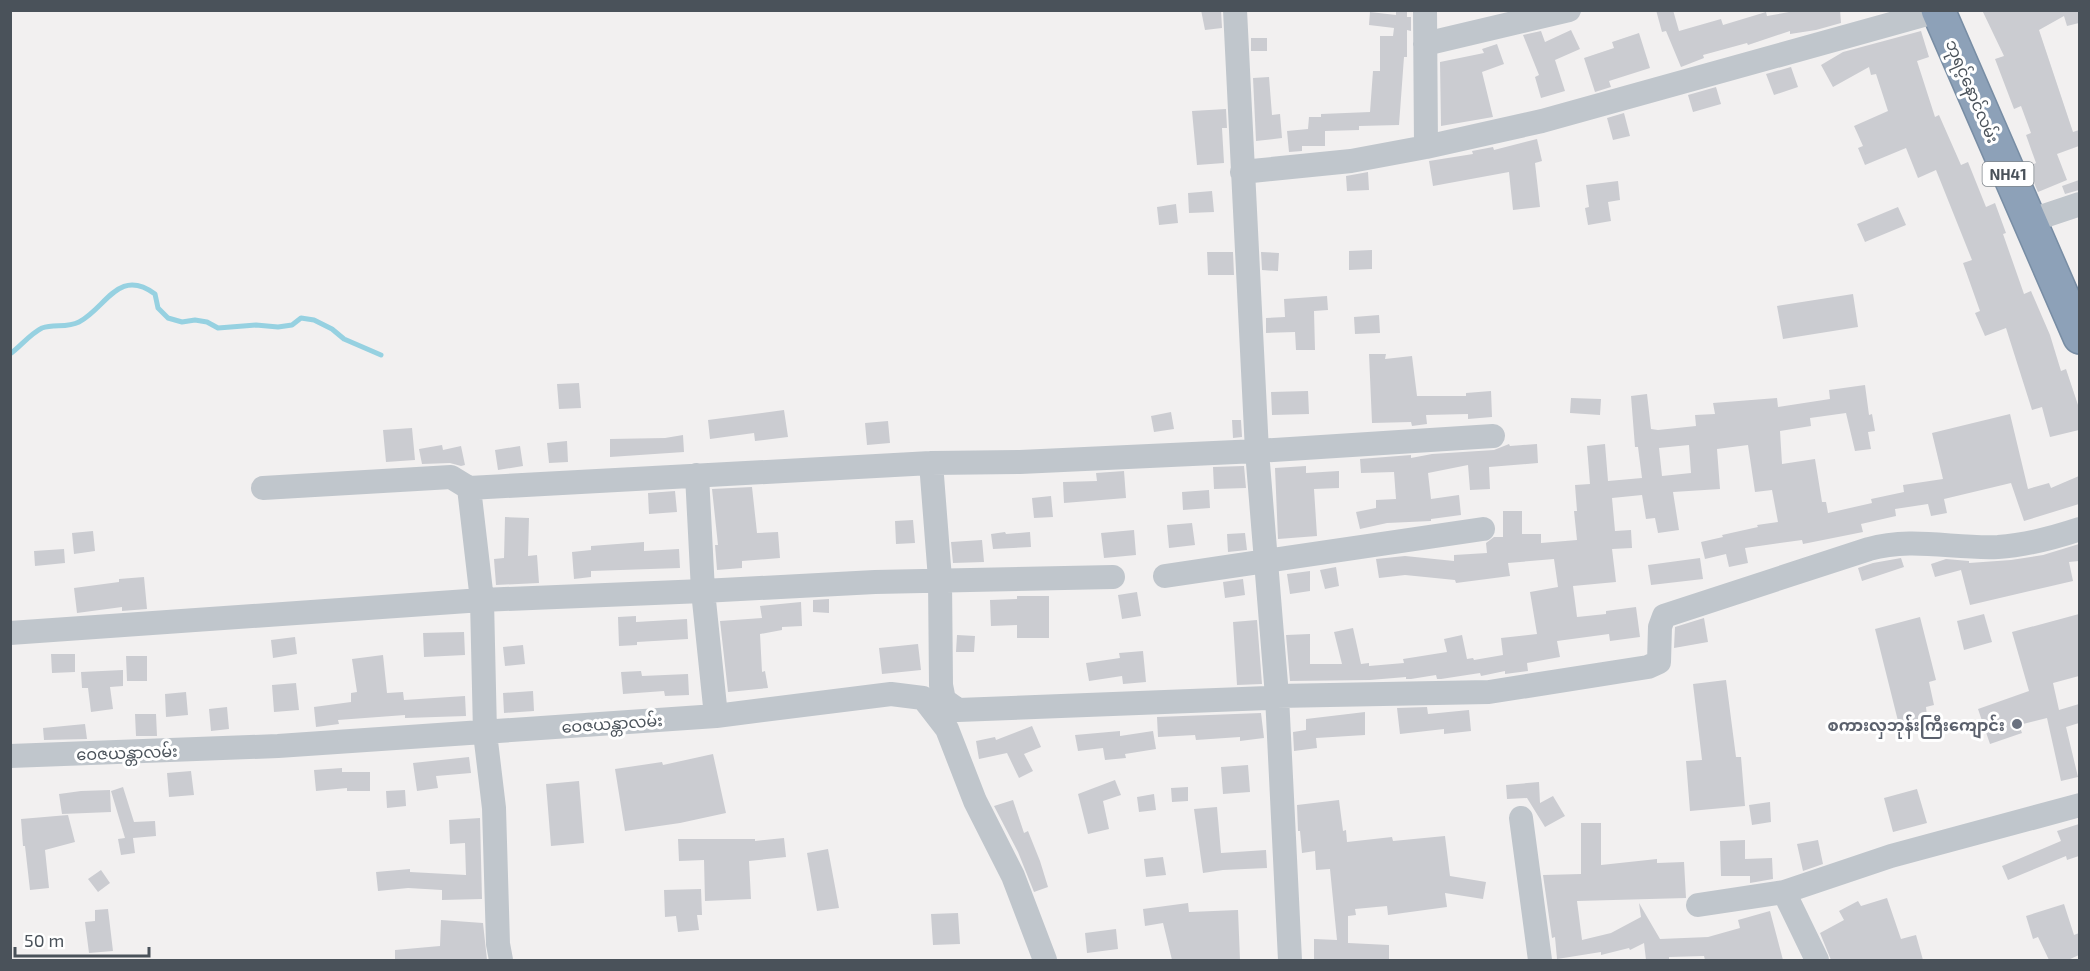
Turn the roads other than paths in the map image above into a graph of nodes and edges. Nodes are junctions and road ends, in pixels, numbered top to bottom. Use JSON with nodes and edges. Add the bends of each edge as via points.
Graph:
{"nodes":[{"id":1,"x":1235,"y":10,"type":"edge"},
{"id":2,"x":1425,"y":10,"type":"edge"},
{"id":3,"x":1569,"y":10,"type":"edge"},
{"id":4,"x":1938,"y":11,"type":"edge"},
{"id":5,"x":1425,"y":44,"type":"junction"},
{"id":6,"x":1426,"y":147,"type":"junction"},
{"id":7,"x":1242,"y":172,"type":"junction"},
{"id":8,"x":2079,"y":204,"type":"edge"},
{"id":9,"x":2029,"y":221,"type":"junction"},
{"id":10,"x":2079,"y":337,"type":"edge"},
{"id":11,"x":1493,"y":436,"type":"dead end"},
{"id":12,"x":1257,"y":451,"type":"junction"},
{"id":13,"x":931,"y":463,"type":"junction"},
{"id":14,"x":697,"y":475,"type":"junction"},
{"id":15,"x":263,"y":488,"type":"dead end"},
{"id":16,"x":469,"y":488,"type":"junction"},
{"id":17,"x":1483,"y":529,"type":"dead end"},
{"id":18,"x":2079,"y":529,"type":"edge"},
{"id":19,"x":1267,"y":561,"type":"junction"},
{"id":20,"x":1165,"y":576,"type":"dead end"},
{"id":21,"x":1113,"y":577,"type":"dead end"},
{"id":22,"x":940,"y":579,"type":"junction"},
{"id":23,"x":703,"y":591,"type":"junction"},
{"id":24,"x":482,"y":600,"type":"junction"},
{"id":25,"x":10,"y":633,"type":"edge"},
{"id":26,"x":1277,"y":696,"type":"junction"},
{"id":27,"x":716,"y":716,"type":"junction"},
{"id":28,"x":485,"y":733,"type":"junction"},
{"id":29,"x":10,"y":756,"type":"edge"},
{"id":30,"x":2079,"y":805,"type":"edge"},
{"id":31,"x":1521,"y":818,"type":"dead end"},
{"id":32,"x":1784,"y":892,"type":"junction"},
{"id":33,"x":1698,"y":905,"type":"dead end"},
{"id":34,"x":501,"y":960,"type":"edge"},
{"id":35,"x":1045,"y":960,"type":"edge"},
{"id":36,"x":1290,"y":960,"type":"edge"},
{"id":37,"x":1540,"y":960,"type":"edge"},
{"id":38,"x":1817,"y":960,"type":"edge"}],
"edges":[{"from":1,"to":7,"type":"street"},
{"from":2,"to":5,"type":"street"},
{"from":3,"to":5,"type":"street"},
{"from":4,"to":6,"type":"street","via":[[1542,121]]},
{"from":4,"to":9,"type":"highway","name":"ဘုရင့်နောင်လမ်း","number":"NH41"},
{"from":5,"to":6,"type":"street"},
{"from":6,"to":7,"type":"street"},
{"from":7,"to":12,"type":"street"},
{"from":8,"to":9,"type":"street"},
{"from":9,"to":10,"type":"highway","name":"ဘုရင့်နောင်လမ်း","number":"NH41"},
{"from":11,"to":12,"type":"street"},
{"from":12,"to":13,"type":"street"},
{"from":12,"to":19,"type":"street"},
{"from":13,"to":14,"type":"street"},
{"from":13,"to":22,"type":"street"},
{"from":14,"to":16,"type":"street"},
{"from":14,"to":23,"type":"street"},
{"from":15,"to":16,"type":"street","via":[[451,477]]},
{"from":16,"to":24,"type":"street"},
{"from":17,"to":19,"type":"street"},
{"from":18,"to":26,"type":"street","via":[[2030,544],[1997,547],[1909,542],[1888,543],[1858,552],[1664,616],[1659,662],[1648,667],[1489,692]]},
{"from":19,"to":20,"type":"street"},
{"from":19,"to":26,"type":"street"},
{"from":21,"to":22,"type":"street"},
{"from":22,"to":23,"type":"street"},
{"from":22,"to":26,"type":"street","via":[[941,685],[944,700],[958,710]]},
{"from":23,"to":24,"type":"street"},
{"from":23,"to":27,"type":"street"},
{"from":24,"to":25,"type":"street"},
{"from":24,"to":28,"type":"street"},
{"from":26,"to":36,"type":"street"},
{"from":27,"to":28,"type":"street","name":"ဝေဇယန္တာလမ်း"},
{"from":27,"to":35,"type":"street","name":"ဝေဇယန္တာလမ်း","via":[[891,694],[923,698],[947,729],[975,801],[1013,876]]},
{"from":28,"to":29,"type":"street","name":"ဝေဇယန္တာလမ်း"},
{"from":28,"to":34,"type":"street","via":[[494,808]]},
{"from":30,"to":32,"type":"street","via":[[1891,856]]},
{"from":31,"to":37,"type":"street"},
{"from":32,"to":33,"type":"street"},
{"from":32,"to":38,"type":"street"}]}
